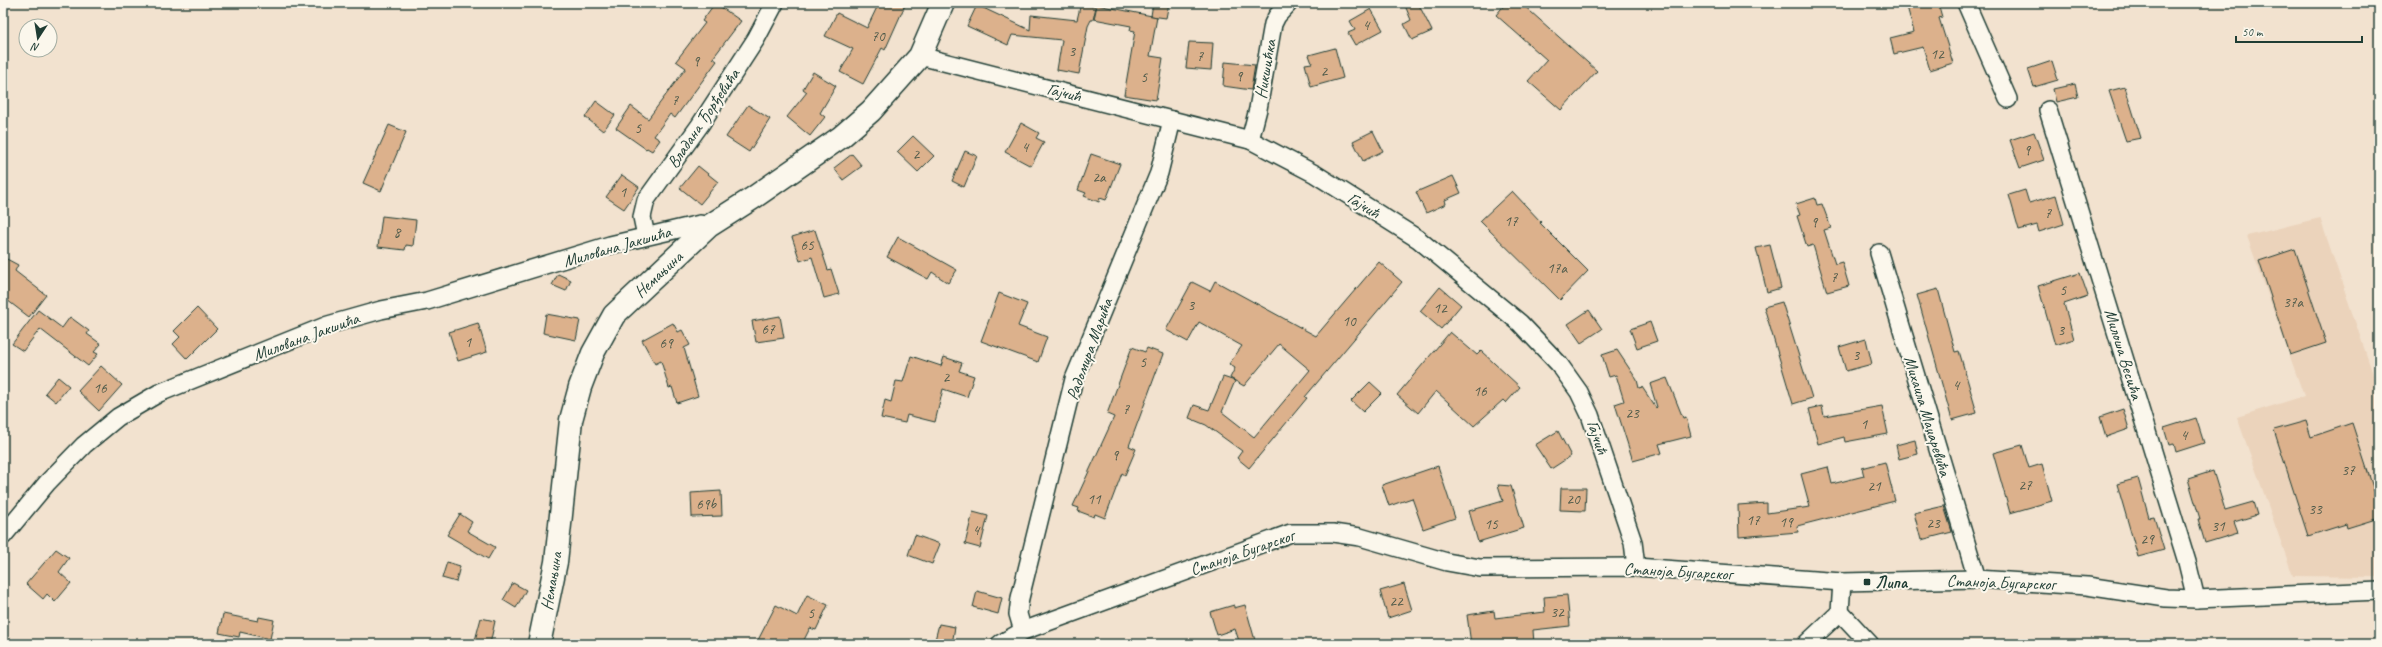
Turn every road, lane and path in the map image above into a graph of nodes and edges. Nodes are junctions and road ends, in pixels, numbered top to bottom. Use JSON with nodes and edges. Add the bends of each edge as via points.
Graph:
{"nodes":[{"id":1,"x":775,"y":3,"type":"edge"},
{"id":2,"x":943,"y":3,"type":"edge"},
{"id":3,"x":1289,"y":3,"type":"edge"},
{"id":4,"x":1966,"y":3,"type":"edge"},
{"id":5,"x":920,"y":56,"type":"junction"},
{"id":6,"x":2008,"y":99,"type":"dead end"},
{"id":7,"x":2048,"y":110,"type":"dead end"},
{"id":8,"x":1172,"y":120,"type":"junction"},
{"id":9,"x":1250,"y":140,"type":"junction"},
{"id":10,"x":708,"y":226,"type":"junction"},
{"id":11,"x":646,"y":236,"type":"junction"},
{"id":12,"x":1879,"y":253,"type":"dead end"},
{"id":13,"x":3,"y":536,"type":"edge"},
{"id":14,"x":1636,"y":567,"type":"junction"},
{"id":15,"x":1977,"y":578,"type":"junction"},
{"id":16,"x":1842,"y":582,"type":"junction"},
{"id":17,"x":2379,"y":591,"type":"edge"},
{"id":18,"x":2196,"y":599,"type":"junction"},
{"id":19,"x":1840,"y":612,"type":"junction"},
{"id":20,"x":1023,"y":631,"type":"junction"},
{"id":21,"x":539,"y":644,"type":"edge"},
{"id":22,"x":1000,"y":644,"type":"edge"},
{"id":23,"x":1806,"y":644,"type":"edge"},
{"id":24,"x":1870,"y":644,"type":"edge"}],
"edges":[{"from":1,"to":11,"type":"street","name":"Владана Ђорђевића","via":[[756,39],[646,200],[642,217]]},
{"from":2,"to":5,"type":"street","name":"Немањина"},
{"from":3,"to":9,"type":"street","name":"Никшићка","via":[[1273,24]]},
{"from":4,"to":6,"type":"street"},
{"from":5,"to":8,"type":"street","name":"Гајчић"},
{"from":5,"to":10,"type":"street","name":"Немањина","via":[[871,110],[842,137]]},
{"from":7,"to":18,"type":"street","name":"Милоша Весића","via":[[2187,562]]},
{"from":8,"to":9,"type":"street","name":"Гајчић"},
{"from":8,"to":20,"type":"street","name":"Радомира Марића","via":[[1159,173],[1074,379],[1020,598],[1018,614]]},
{"from":9,"to":14,"type":"street","name":"Гајчић","via":[[1315,174],[1418,239],[1520,323],[1559,364],[1579,392],[1590,415],[1633,542]]},
{"from":10,"to":11,"type":"street","name":"Милована Јакшића","via":[[700,224]]},
{"from":10,"to":21,"type":"street","name":"Немањина","via":[[614,315],[593,353],[571,420],[556,562]]},
{"from":11,"to":13,"type":"street","name":"Милована Јакшића","via":[[448,295],[328,325],[159,394],[118,416],[84,445],[47,483]]},
{"from":12,"to":15,"type":"street","name":"Михаила Маџаревића"},
{"from":14,"to":16,"type":"street","name":"Станоја Бугарског"},
{"from":14,"to":20,"type":"street","name":"Станоја Бугарског","via":[[1480,568],[1447,562],[1360,537],[1333,533],[1291,533]]},
{"from":15,"to":16,"type":"street","name":"Станоја Бугарског"},
{"from":15,"to":18,"type":"street","name":"Станоја Бугарског","via":[[2087,586],[2166,598]]},
{"from":16,"to":19,"type":"street"},
{"from":17,"to":18,"type":"street","name":"Станоја Бугарског"},
{"from":19,"to":23,"type":"street"},
{"from":19,"to":24,"type":"street"},
{"from":20,"to":22,"type":"street","name":"Станоја Бугарског"}]}
